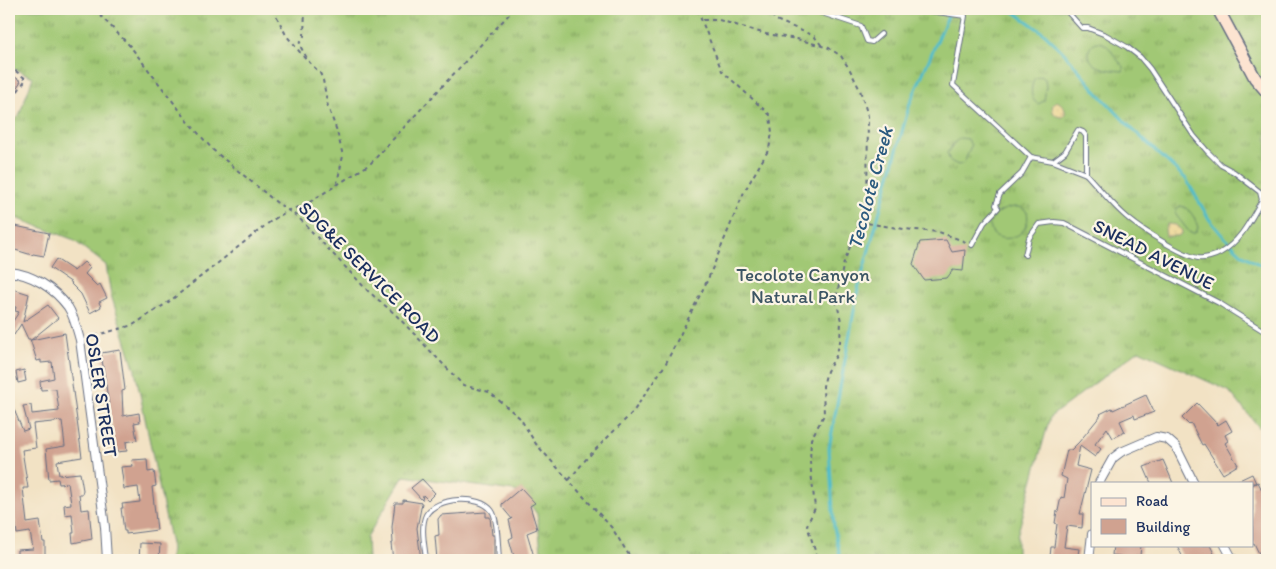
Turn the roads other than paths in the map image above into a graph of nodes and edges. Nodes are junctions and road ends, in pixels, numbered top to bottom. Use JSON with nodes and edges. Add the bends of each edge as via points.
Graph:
{"nodes":[{"id":1,"x":810,"y":9,"type":"edge"},
{"id":2,"x":916,"y":9,"type":"edge"},
{"id":3,"x":1065,"y":9,"type":"edge"},
{"id":4,"x":1218,"y":9,"type":"edge"},
{"id":5,"x":881,"y":34,"type":"dead end"},
{"id":6,"x":1267,"y":92,"type":"edge"},
{"id":7,"x":1031,"y":157,"type":"junction"},
{"id":8,"x":1053,"y":160,"type":"junction"},
{"id":9,"x":1086,"y":174,"type":"junction"},
{"id":10,"x":972,"y":244,"type":"road end"},
{"id":11,"x":1025,"y":255,"type":"dead end"},
{"id":12,"x":9,"y":272,"type":"edge"},
{"id":13,"x":1267,"y":333,"type":"edge"},
{"id":14,"x":1100,"y":482,"type":"edge"},
{"id":15,"x":1194,"y":482,"type":"edge"},
{"id":16,"x":1091,"y":540,"type":"edge"},
{"id":17,"x":1226,"y":546,"type":"edge"},
{"id":18,"x":107,"y":560,"type":"edge"},
{"id":19,"x":426,"y":560,"type":"edge"},
{"id":20,"x":499,"y":560,"type":"edge"},
{"id":21,"x":1088,"y":560,"type":"edge"},
{"id":22,"x":1233,"y":560,"type":"edge"}],
"edges":[{"from":1,"to":5,"type":"lane","via":[[861,26],[867,41],[872,42]]},
{"from":2,"to":7,"type":"lane","via":[[965,16],[953,85]]},
{"from":3,"to":9,"type":"lane","via":[[1082,28],[1106,35],[1140,57],[1194,136],[1221,165],[1260,192],[1262,200],[1251,221],[1228,247],[1219,254],[1200,258],[1160,240],[1128,218]]},
{"from":4,"to":6,"type":"main road","via":[[1255,78]]},
{"from":7,"to":8,"type":"lane"},
{"from":7,"to":10,"type":"lane","via":[[1022,173],[1000,194],[998,208],[984,223]]},
{"from":8,"to":9,"type":"lane"},
{"from":8,"to":9,"type":"lane","via":[[1065,152],[1076,132],[1081,131],[1086,136]]},
{"from":11,"to":13,"type":"lane","name":"SNEAD AVENUE","via":[[1029,238],[1038,224],[1064,223],[1219,303]]},
{"from":12,"to":18,"type":"street","name":"OSLER STREET","via":[[45,284],[68,308],[80,340]]},
{"from":14,"to":15,"type":"street","via":[[1113,458],[1156,437],[1167,439],[1176,447]]},
{"from":16,"to":21,"type":"street"},
{"from":17,"to":22,"type":"street"},
{"from":19,"to":20,"type":"lane","via":[[425,516],[442,503],[466,499],[484,504],[492,511]]}]}
